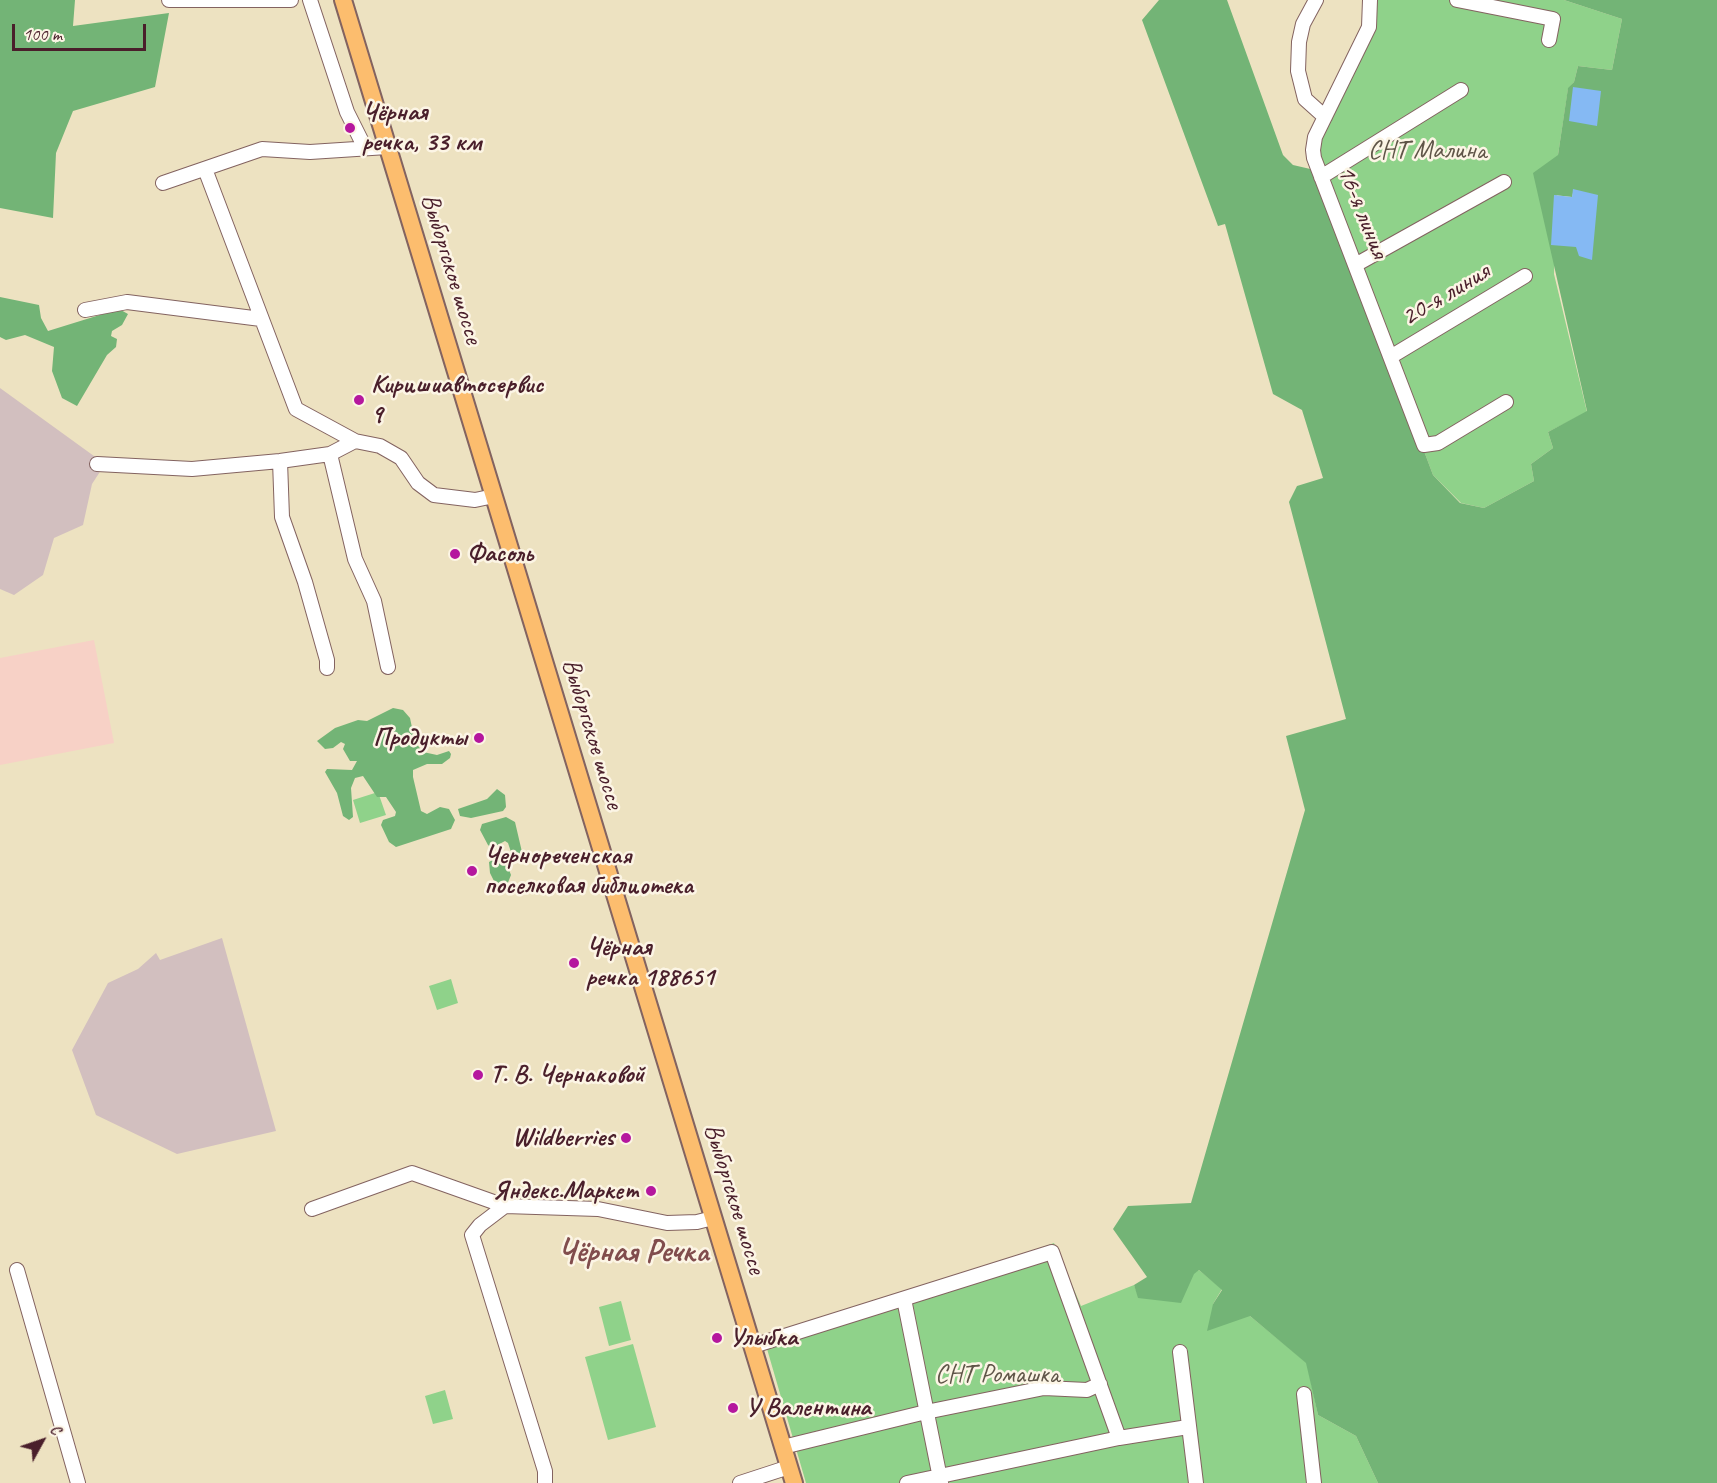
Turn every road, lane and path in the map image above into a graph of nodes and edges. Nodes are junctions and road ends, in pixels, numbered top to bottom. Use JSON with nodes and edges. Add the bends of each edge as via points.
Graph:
{"nodes":[{"id":1,"x":169,"y":0,"type":"edge"},
{"id":2,"x":291,"y":0,"type":"edge"},
{"id":3,"x":310,"y":0,"type":"edge"},
{"id":4,"x":343,"y":0,"type":"edge"},
{"id":5,"x":1316,"y":0,"type":"edge"},
{"id":6,"x":1370,"y":0,"type":"edge"},
{"id":7,"x":1457,"y":0,"type":"edge"},
{"id":8,"x":1549,"y":40,"type":"dead end"},
{"id":9,"x":1461,"y":90,"type":"dead end"},
{"id":10,"x":1324,"y":117,"type":"junction"},
{"id":11,"x":387,"y":147,"type":"junction"},
{"id":12,"x":365,"y":148,"type":"junction"},
{"id":13,"x":205,"y":169,"type":"junction"},
{"id":14,"x":1321,"y":177,"type":"junction"},
{"id":15,"x":1504,"y":182,"type":"dead end"},
{"id":16,"x":163,"y":183,"type":"dead end"},
{"id":17,"x":1357,"y":264,"type":"junction"},
{"id":18,"x":1524,"y":276,"type":"dead end"},
{"id":19,"x":85,"y":310,"type":"dead end"},
{"id":20,"x":261,"y":319,"type":"junction"},
{"id":21,"x":1392,"y":356,"type":"junction"},
{"id":22,"x":1506,"y":402,"type":"dead end"},
{"id":23,"x":355,"y":441,"type":"junction"},
{"id":24,"x":330,"y":454,"type":"junction"},
{"id":25,"x":280,"y":461,"type":"junction"},
{"id":26,"x":96,"y":464,"type":"dead end"},
{"id":27,"x":494,"y":496,"type":"junction"},
{"id":28,"x":388,"y":666,"type":"dead end"},
{"id":29,"x":327,"y":668,"type":"dead end"},
{"id":30,"x":505,"y":1206,"type":"junction"},
{"id":31,"x":312,"y":1209,"type":"dead end"},
{"id":32,"x":713,"y":1218,"type":"junction"},
{"id":33,"x":17,"y":1270,"type":"dead end"},
{"id":34,"x":904,"y":1299,"type":"junction"},
{"id":35,"x":753,"y":1346,"type":"junction"},
{"id":36,"x":1180,"y":1352,"type":"dead end"},
{"id":37,"x":1100,"y":1384,"type":"junction"},
{"id":38,"x":1304,"y":1394,"type":"dead end"},
{"id":39,"x":926,"y":1412,"type":"junction"},
{"id":40,"x":1188,"y":1426,"type":"junction"},
{"id":41,"x":1119,"y":1438,"type":"junction"},
{"id":42,"x":783,"y":1447,"type":"junction"},
{"id":43,"x":792,"y":1475,"type":"edge"},
{"id":44,"x":940,"y":1479,"type":"edge"},
{"id":45,"x":78,"y":1483,"type":"edge"},
{"id":46,"x":545,"y":1483,"type":"edge"},
{"id":47,"x":740,"y":1483,"type":"edge"},
{"id":48,"x":906,"y":1483,"type":"edge"},
{"id":49,"x":1196,"y":1483,"type":"edge"},
{"id":50,"x":1314,"y":1483,"type":"edge"}],
"edges":[{"from":1,"to":2,"type":"street"},
{"from":3,"to":12,"type":"street","via":[[347,112]]},
{"from":4,"to":11,"type":"main road","name":"Выборгское шоссе"},
{"from":5,"to":10,"type":"street","via":[[1303,24],[1298,71],[1305,99]]},
{"from":6,"to":10,"type":"street","name":"16-я линия","via":[[1369,27]]},
{"from":7,"to":8,"type":"street","via":[[1553,19]]},
{"from":9,"to":14,"type":"street"},
{"from":10,"to":14,"type":"street","name":"16-я линия","via":[[1312,150]]},
{"from":11,"to":12,"type":"street"},
{"from":11,"to":27,"type":"main road","name":"Выборгское шоссе"},
{"from":12,"to":13,"type":"street","via":[[310,152],[262,149]]},
{"from":13,"to":16,"type":"street"},
{"from":13,"to":20,"type":"street"},
{"from":14,"to":17,"type":"street","name":"16-я линия"},
{"from":15,"to":17,"type":"street"},
{"from":17,"to":21,"type":"street","name":"16-я линия"},
{"from":18,"to":21,"type":"street","name":"20-я линия"},
{"from":19,"to":20,"type":"street","via":[[127,302]]},
{"from":20,"to":23,"type":"street","via":[[296,409]]},
{"from":21,"to":22,"type":"street","name":"16-я линия","via":[[1424,445],[1438,443]]},
{"from":23,"to":24,"type":"street"},
{"from":23,"to":27,"type":"street","via":[[380,446],[401,458],[418,483],[434,495],[475,500]]},
{"from":24,"to":25,"type":"street"},
{"from":24,"to":28,"type":"street","via":[[355,559],[374,601]]},
{"from":25,"to":26,"type":"street","via":[[192,469]]},
{"from":25,"to":29,"type":"street","via":[[282,517],[305,582]]},
{"from":27,"to":32,"type":"main road","name":"Выборгское шоссе"},
{"from":30,"to":31,"type":"street","via":[[412,1173]]},
{"from":30,"to":32,"type":"street","via":[[597,1209],[667,1223]]},
{"from":30,"to":46,"type":"street","via":[[472,1235]]},
{"from":32,"to":35,"type":"main road","name":"Выборгское шоссе"},
{"from":33,"to":45,"type":"street"},
{"from":34,"to":35,"type":"street"},
{"from":34,"to":37,"type":"street","via":[[1052,1252]]},
{"from":34,"to":39,"type":"street"},
{"from":35,"to":42,"type":"main road","name":"Выборгское шоссе"},
{"from":36,"to":40,"type":"street"},
{"from":37,"to":39,"type":"street","via":[[1087,1390],[1044,1388]]},
{"from":37,"to":41,"type":"street"},
{"from":38,"to":50,"type":"street"},
{"from":39,"to":42,"type":"street"},
{"from":39,"to":44,"type":"street"},
{"from":40,"to":41,"type":"street"},
{"from":40,"to":49,"type":"street"},
{"from":41,"to":44,"type":"street"},
{"from":42,"to":43,"type":"main road","name":"Выборгское шоссе"},
{"from":43,"to":47,"type":"street"},
{"from":44,"to":48,"type":"street"}]}
